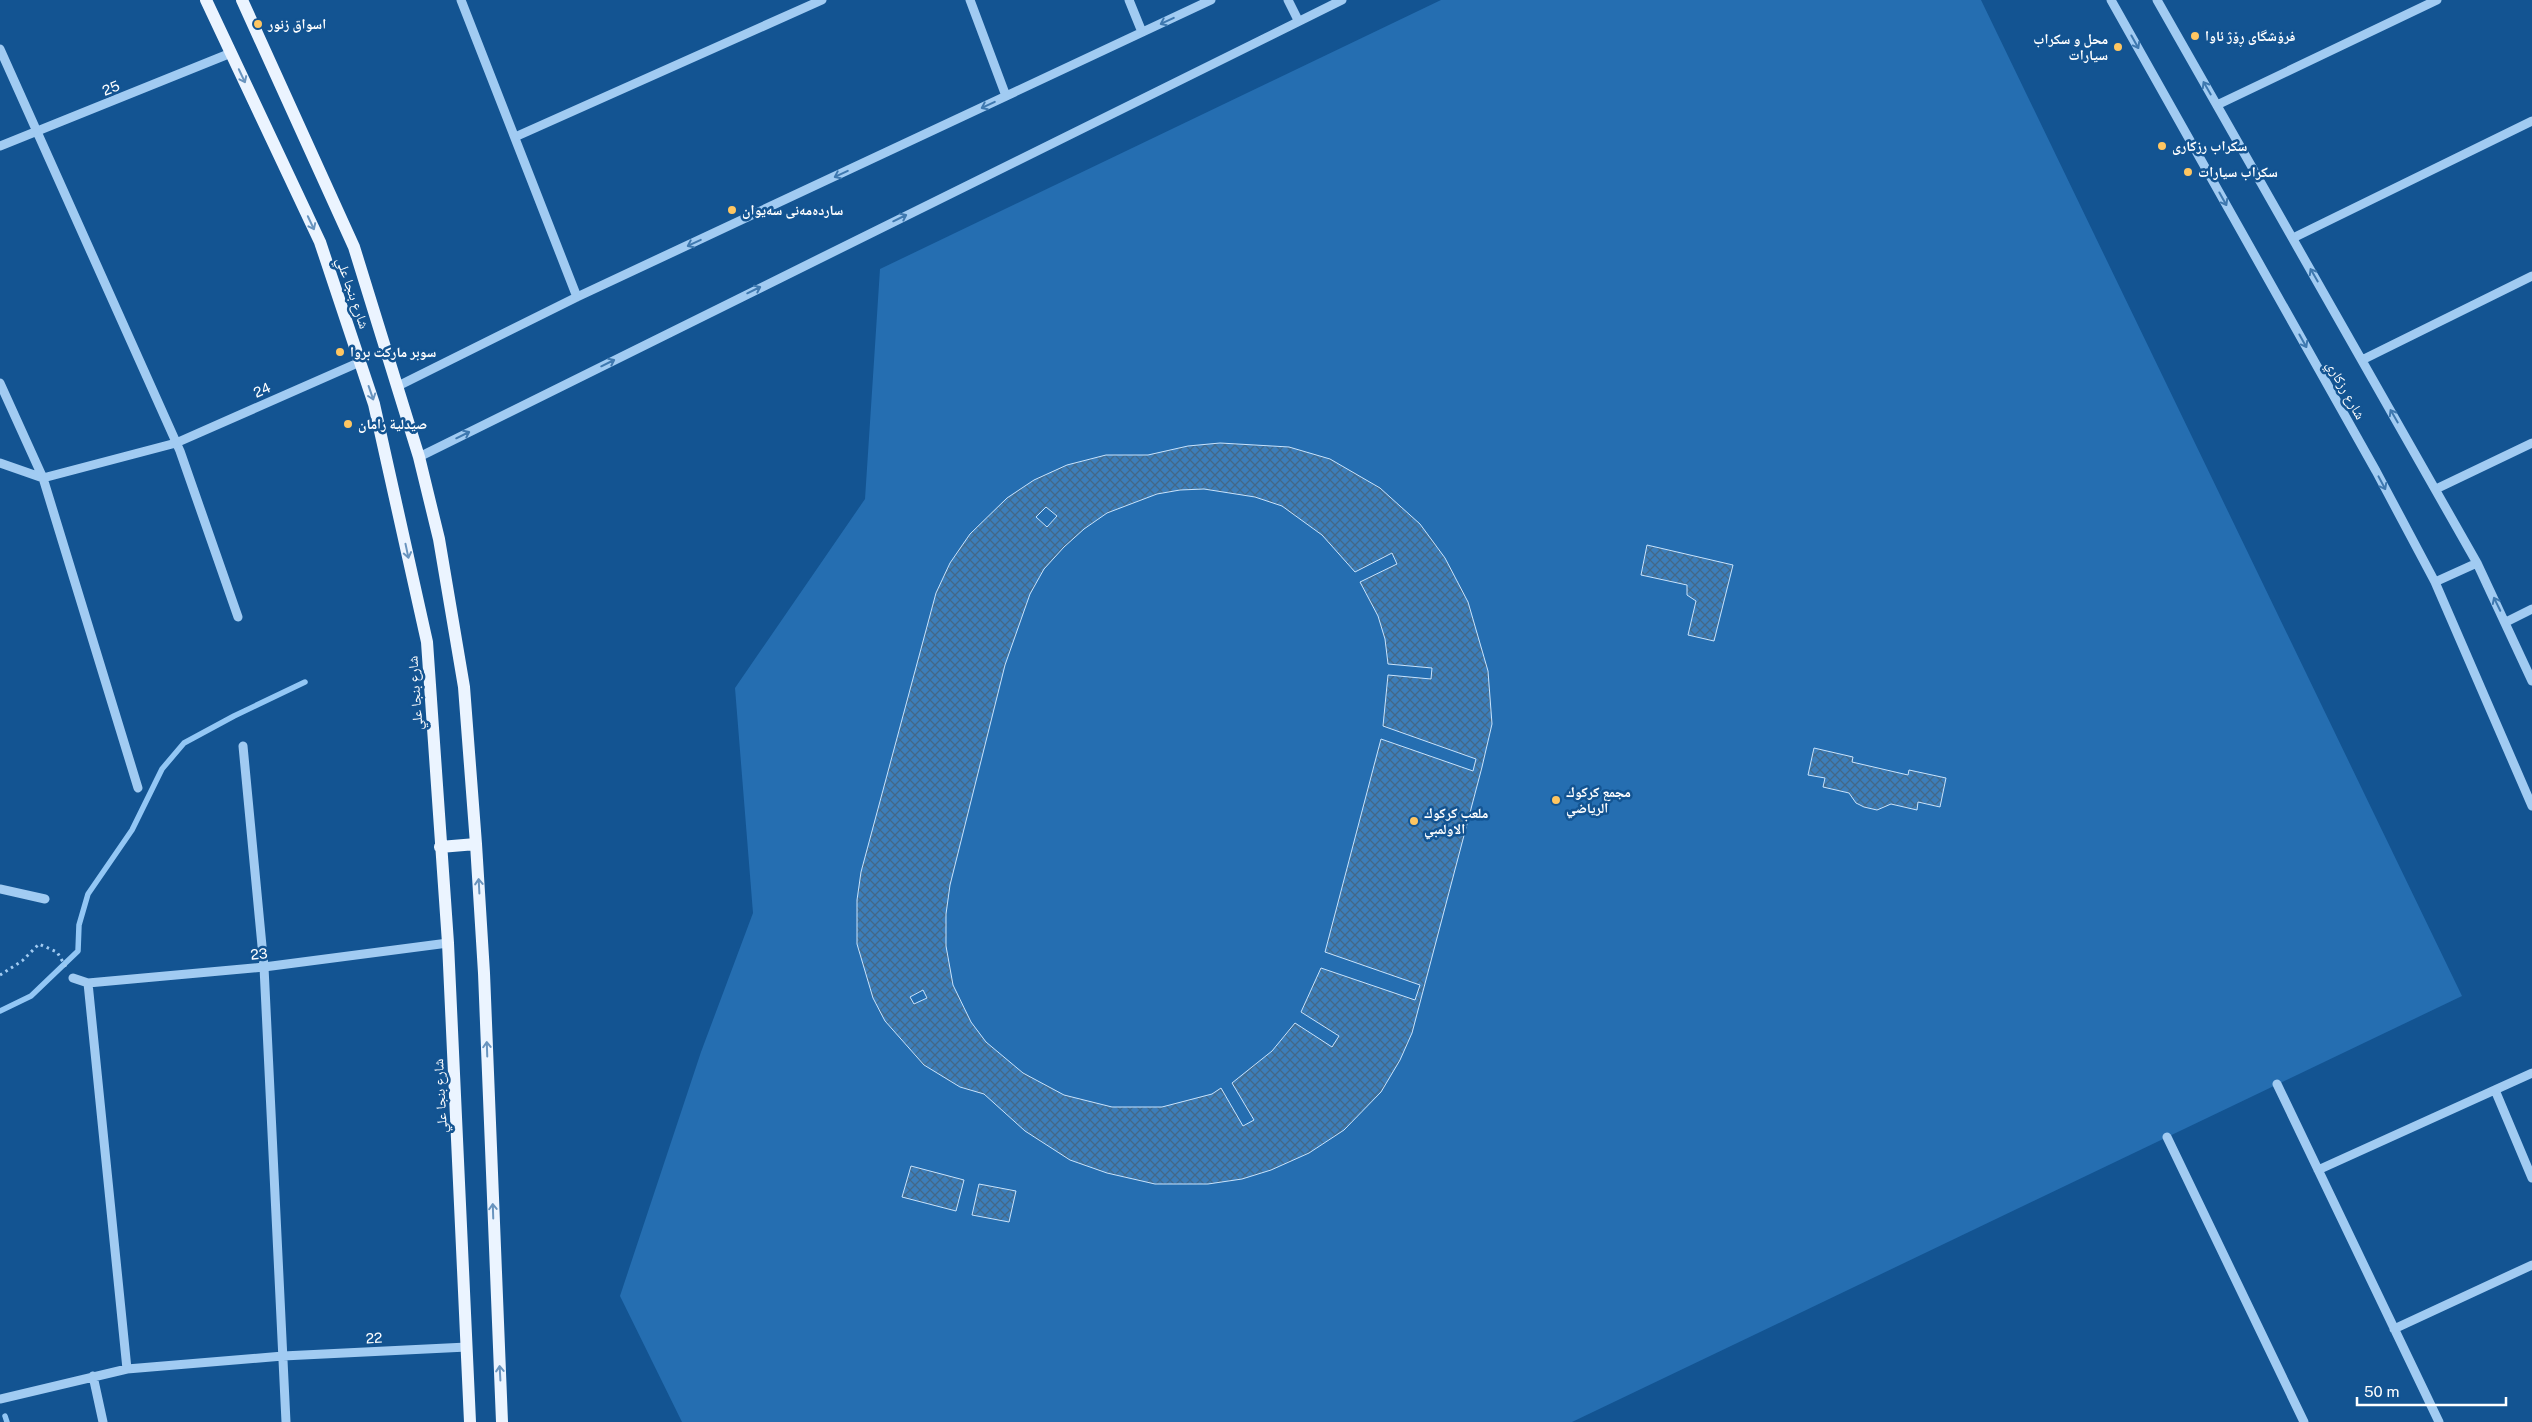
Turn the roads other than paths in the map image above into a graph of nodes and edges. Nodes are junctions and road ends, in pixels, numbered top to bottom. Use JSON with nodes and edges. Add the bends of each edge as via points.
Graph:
{"nodes":[{"id":1,"x":206,"y":0,"type":"edge"},
{"id":2,"x":242,"y":0,"type":"edge"},
{"id":3,"x":462,"y":0,"type":"edge"},
{"id":4,"x":970,"y":0,"type":"edge"},
{"id":5,"x":1130,"y":0,"type":"edge"},
{"id":6,"x":1211,"y":0,"type":"edge"},
{"id":7,"x":1288,"y":0,"type":"edge"},
{"id":8,"x":1342,"y":0,"type":"edge"},
{"id":9,"x":2111,"y":0,"type":"edge"},
{"id":10,"x":2158,"y":0,"type":"edge"},
{"id":11,"x":2436,"y":0,"type":"edge"},
{"id":12,"x":817,"y":1,"type":"edge"},
{"id":13,"x":1298,"y":20,"type":"junction"},
{"id":14,"x":1142,"y":32,"type":"junction"},
{"id":15,"x":0,"y":49,"type":"edge"},
{"id":16,"x":232,"y":53,"type":"junction"},
{"id":17,"x":1006,"y":96,"type":"junction"},
{"id":18,"x":2217,"y":104,"type":"junction"},
{"id":19,"x":2532,"y":121,"type":"edge"},
{"id":20,"x":39,"y":132,"type":"junction"},
{"id":21,"x":514,"y":137,"type":"junction"},
{"id":22,"x":0,"y":146,"type":"edge"},
{"id":23,"x":2293,"y":238,"type":"junction"},
{"id":24,"x":2532,"y":276,"type":"edge"},
{"id":25,"x":578,"y":297,"type":"junction"},
{"id":26,"x":2362,"y":360,"type":"junction"},
{"id":27,"x":360,"y":362,"type":"junction"},
{"id":28,"x":0,"y":383,"type":"edge"},
{"id":29,"x":398,"y":386,"type":"junction"},
{"id":30,"x":176,"y":443,"type":"junction"},
{"id":31,"x":2532,"y":443,"type":"edge"},
{"id":32,"x":419,"y":457,"type":"junction"},
{"id":33,"x":0,"y":463,"type":"edge"},
{"id":34,"x":43,"y":478,"type":"junction"},
{"id":35,"x":2436,"y":490,"type":"junction"},
{"id":36,"x":2477,"y":563,"type":"junction"},
{"id":37,"x":2435,"y":582,"type":"junction"},
{"id":38,"x":2532,"y":609,"type":"edge"},
{"id":39,"x":238,"y":617,"type":"dead end"},
{"id":40,"x":2506,"y":622,"type":"junction"},
{"id":41,"x":2532,"y":680,"type":"edge"},
{"id":42,"x":243,"y":746,"type":"dead end"},
{"id":43,"x":138,"y":788,"type":"dead end"},
{"id":44,"x":2532,"y":806,"type":"edge"},
{"id":45,"x":476,"y":844,"type":"junction"},
{"id":46,"x":440,"y":847,"type":"junction"},
{"id":47,"x":0,"y":889,"type":"edge"},
{"id":48,"x":45,"y":899,"type":"dead end"},
{"id":49,"x":448,"y":943,"type":"junction"},
{"id":50,"x":264,"y":967,"type":"junction"},
{"id":51,"x":72,"y":978,"type":"dead end"},
{"id":52,"x":88,"y":983,"type":"junction"},
{"id":53,"x":2532,"y":1073,"type":"edge"},
{"id":54,"x":2277,"y":1084,"type":"dead end"},
{"id":55,"x":2495,"y":1090,"type":"junction"},
{"id":56,"x":2167,"y":1137,"type":"dead end"},
{"id":57,"x":2318,"y":1170,"type":"junction"},
{"id":58,"x":2532,"y":1178,"type":"edge"},
{"id":59,"x":2532,"y":1265,"type":"edge"},
{"id":60,"x":2394,"y":1328,"type":"junction"},
{"id":61,"x":467,"y":1347,"type":"junction"},
{"id":62,"x":283,"y":1356,"type":"junction"},
{"id":63,"x":127,"y":1369,"type":"junction"},
{"id":64,"x":93,"y":1376,"type":"junction"},
{"id":65,"x":0,"y":1399,"type":"edge"},
{"id":66,"x":103,"y":1422,"type":"edge"},
{"id":67,"x":286,"y":1422,"type":"edge"},
{"id":68,"x":470,"y":1422,"type":"edge"},
{"id":69,"x":502,"y":1422,"type":"edge"},
{"id":70,"x":2304,"y":1422,"type":"edge"},
{"id":71,"x":2439,"y":1422,"type":"edge"}],
"edges":[{"from":1,"to":16,"type":"main road","name":"شارع بنجا علي"},
{"from":2,"to":29,"type":"main road","name":"شارع بنجا علي","via":[[354,247]]},
{"from":3,"to":21,"type":"street"},
{"from":4,"to":17,"type":"street"},
{"from":5,"to":14,"type":"street"},
{"from":6,"to":14,"type":"street","one_way":true},
{"from":7,"to":13,"type":"street"},
{"from":8,"to":13,"type":"street"},
{"from":9,"to":37,"type":"street","name":"شارع رزكاري","one_way":true},
{"from":18,"to":10,"type":"street","name":"شارع رزكاري","one_way":true},
{"from":11,"to":18,"type":"street"},
{"from":12,"to":21,"type":"street"},
{"from":32,"to":13,"type":"street","one_way":true},
{"from":14,"to":17,"type":"street"},
{"from":15,"to":20,"type":"street"},
{"from":16,"to":20,"type":"street","name":"25"},
{"from":16,"to":27,"type":"main road","name":"شارع بنجا علي","one_way":true,"via":[[320,242]]},
{"from":17,"to":25,"type":"street","one_way":true},
{"from":18,"to":23,"type":"street","name":"شارع رزكاري"},
{"from":19,"to":23,"type":"street"},
{"from":20,"to":22,"type":"street","name":"25"},
{"from":20,"to":30,"type":"street"},
{"from":21,"to":25,"type":"street"},
{"from":26,"to":23,"type":"street","name":"شارع رزكاري","one_way":true},
{"from":24,"to":26,"type":"street"},
{"from":25,"to":29,"type":"street"},
{"from":35,"to":26,"type":"street","name":"شارع رزكاري","one_way":true},
{"from":27,"to":30,"type":"street","name":"24"},
{"from":27,"to":46,"type":"main road","name":"شارع بنجا علي","one_way":true,"via":[[374,404],[427,642]]},
{"from":28,"to":34,"type":"street"},
{"from":29,"to":32,"type":"main road","name":"شارع بنجا علي"},
{"from":30,"to":34,"type":"street","name":"24"},
{"from":30,"to":39,"type":"street"},
{"from":31,"to":35,"type":"street"},
{"from":32,"to":45,"type":"main road","name":"شارع بنجا علي","via":[[439,539],[464,687]]},
{"from":33,"to":34,"type":"street"},
{"from":34,"to":43,"type":"street"},
{"from":35,"to":36,"type":"street","name":"شارع رزكاري"},
{"from":36,"to":37,"type":"street"},
{"from":40,"to":36,"type":"street","name":"شارع رزكاري","one_way":true},
{"from":37,"to":44,"type":"street","name":"شارع رزكاري"},
{"from":38,"to":40,"type":"street"},
{"from":40,"to":41,"type":"street","name":"شارع رزكاري"},
{"from":42,"to":50,"type":"street"},
{"from":45,"to":46,"type":"main road"},
{"from":69,"to":45,"type":"main road","name":"شارع بنجا علي","one_way":true},
{"from":46,"to":49,"type":"main road","name":"شارع بنجا علي"},
{"from":47,"to":48,"type":"street"},
{"from":49,"to":50,"type":"street","name":"23"},
{"from":49,"to":61,"type":"main road","name":"شارع بنجا علي"},
{"from":50,"to":52,"type":"street","name":"23"},
{"from":50,"to":62,"type":"street"},
{"from":51,"to":52,"type":"street","name":"23"},
{"from":52,"to":63,"type":"street"},
{"from":53,"to":55,"type":"street"},
{"from":54,"to":57,"type":"street"},
{"from":55,"to":57,"type":"street"},
{"from":55,"to":58,"type":"street"},
{"from":56,"to":70,"type":"street"},
{"from":57,"to":60,"type":"street"},
{"from":59,"to":60,"type":"street"},
{"from":60,"to":71,"type":"street"},
{"from":61,"to":62,"type":"street","name":"22"},
{"from":61,"to":68,"type":"main road","name":"شارع بنجا علي"},
{"from":62,"to":63,"type":"street","name":"22"},
{"from":62,"to":67,"type":"street"},
{"from":63,"to":64,"type":"street","name":"22"},
{"from":64,"to":65,"type":"street","name":"22"},
{"from":64,"to":66,"type":"street"}]}
